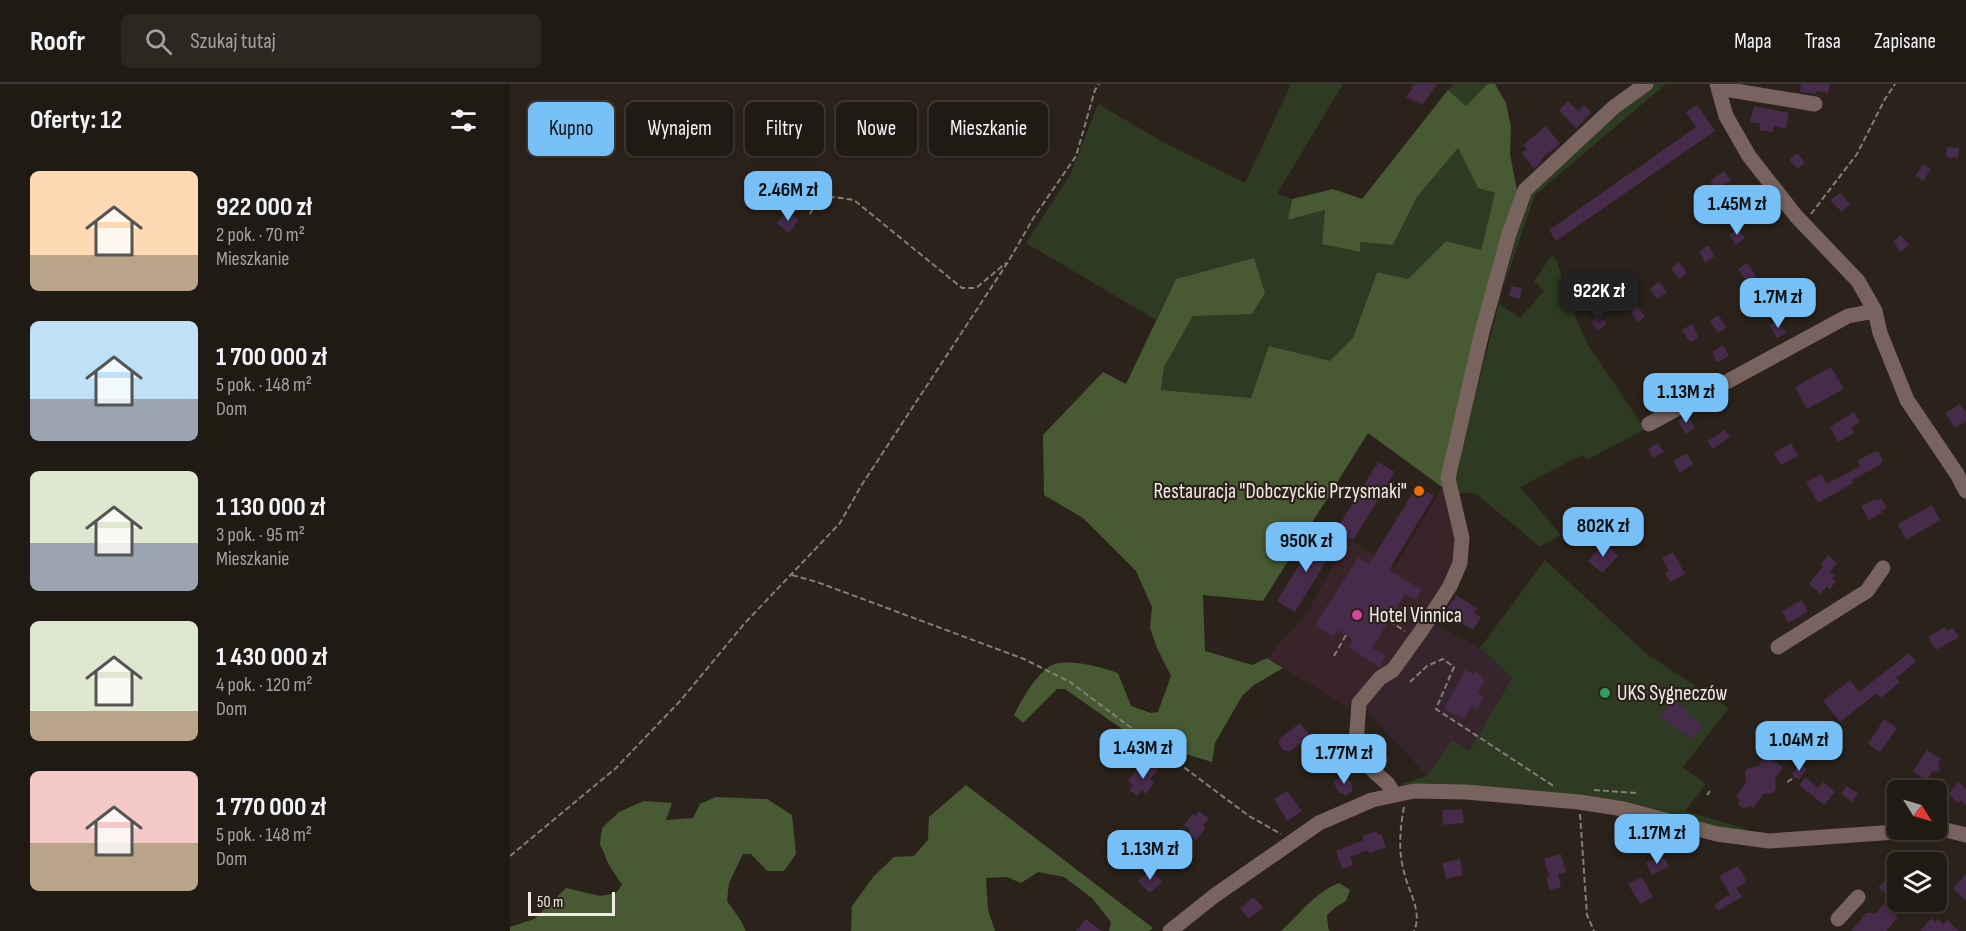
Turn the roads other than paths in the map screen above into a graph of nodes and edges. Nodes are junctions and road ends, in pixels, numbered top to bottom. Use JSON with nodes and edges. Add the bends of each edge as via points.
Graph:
{"nodes":[{"id":1,"x":1646,"y":84,"type":"edge"},
{"id":2,"x":1718,"y":86,"type":"edge"},
{"id":3,"x":1815,"y":104,"type":"dead end"},
{"id":4,"x":1875,"y":311,"type":"junction"},
{"id":5,"x":1649,"y":424,"type":"dead end"},
{"id":6,"x":1966,"y":491,"type":"edge"},
{"id":7,"x":1883,"y":568,"type":"dead end"},
{"id":8,"x":1778,"y":647,"type":"dead end"},
{"id":9,"x":1400,"y":793,"type":"junction"},
{"id":10,"x":1966,"y":835,"type":"edge"},
{"id":11,"x":1858,"y":897,"type":"dead end"},
{"id":12,"x":1838,"y":920,"type":"dead end"},
{"id":13,"x":1170,"y":931,"type":"edge"}],
"edges":[{"from":1,"to":9,"type":"street","via":[[1614,106],[1525,190],[1509,234],[1448,478],[1462,538],[1460,563],[1421,632],[1392,670],[1359,703],[1359,758]]},
{"from":2,"to":3,"type":"street"},
{"from":2,"to":4,"type":"street","via":[[1726,116],[1749,156],[1803,224],[1858,281]]},
{"from":4,"to":5,"type":"street","via":[[1848,316]]},
{"from":4,"to":6,"type":"street","via":[[1907,400]]},
{"from":7,"to":8,"type":"street","via":[[1867,591]]},
{"from":9,"to":10,"type":"street","via":[[1466,792],[1579,802],[1752,840],[1946,830]]},
{"from":9,"to":13,"type":"street","via":[[1372,800],[1319,823]]},
{"from":11,"to":12,"type":"street"}]}
